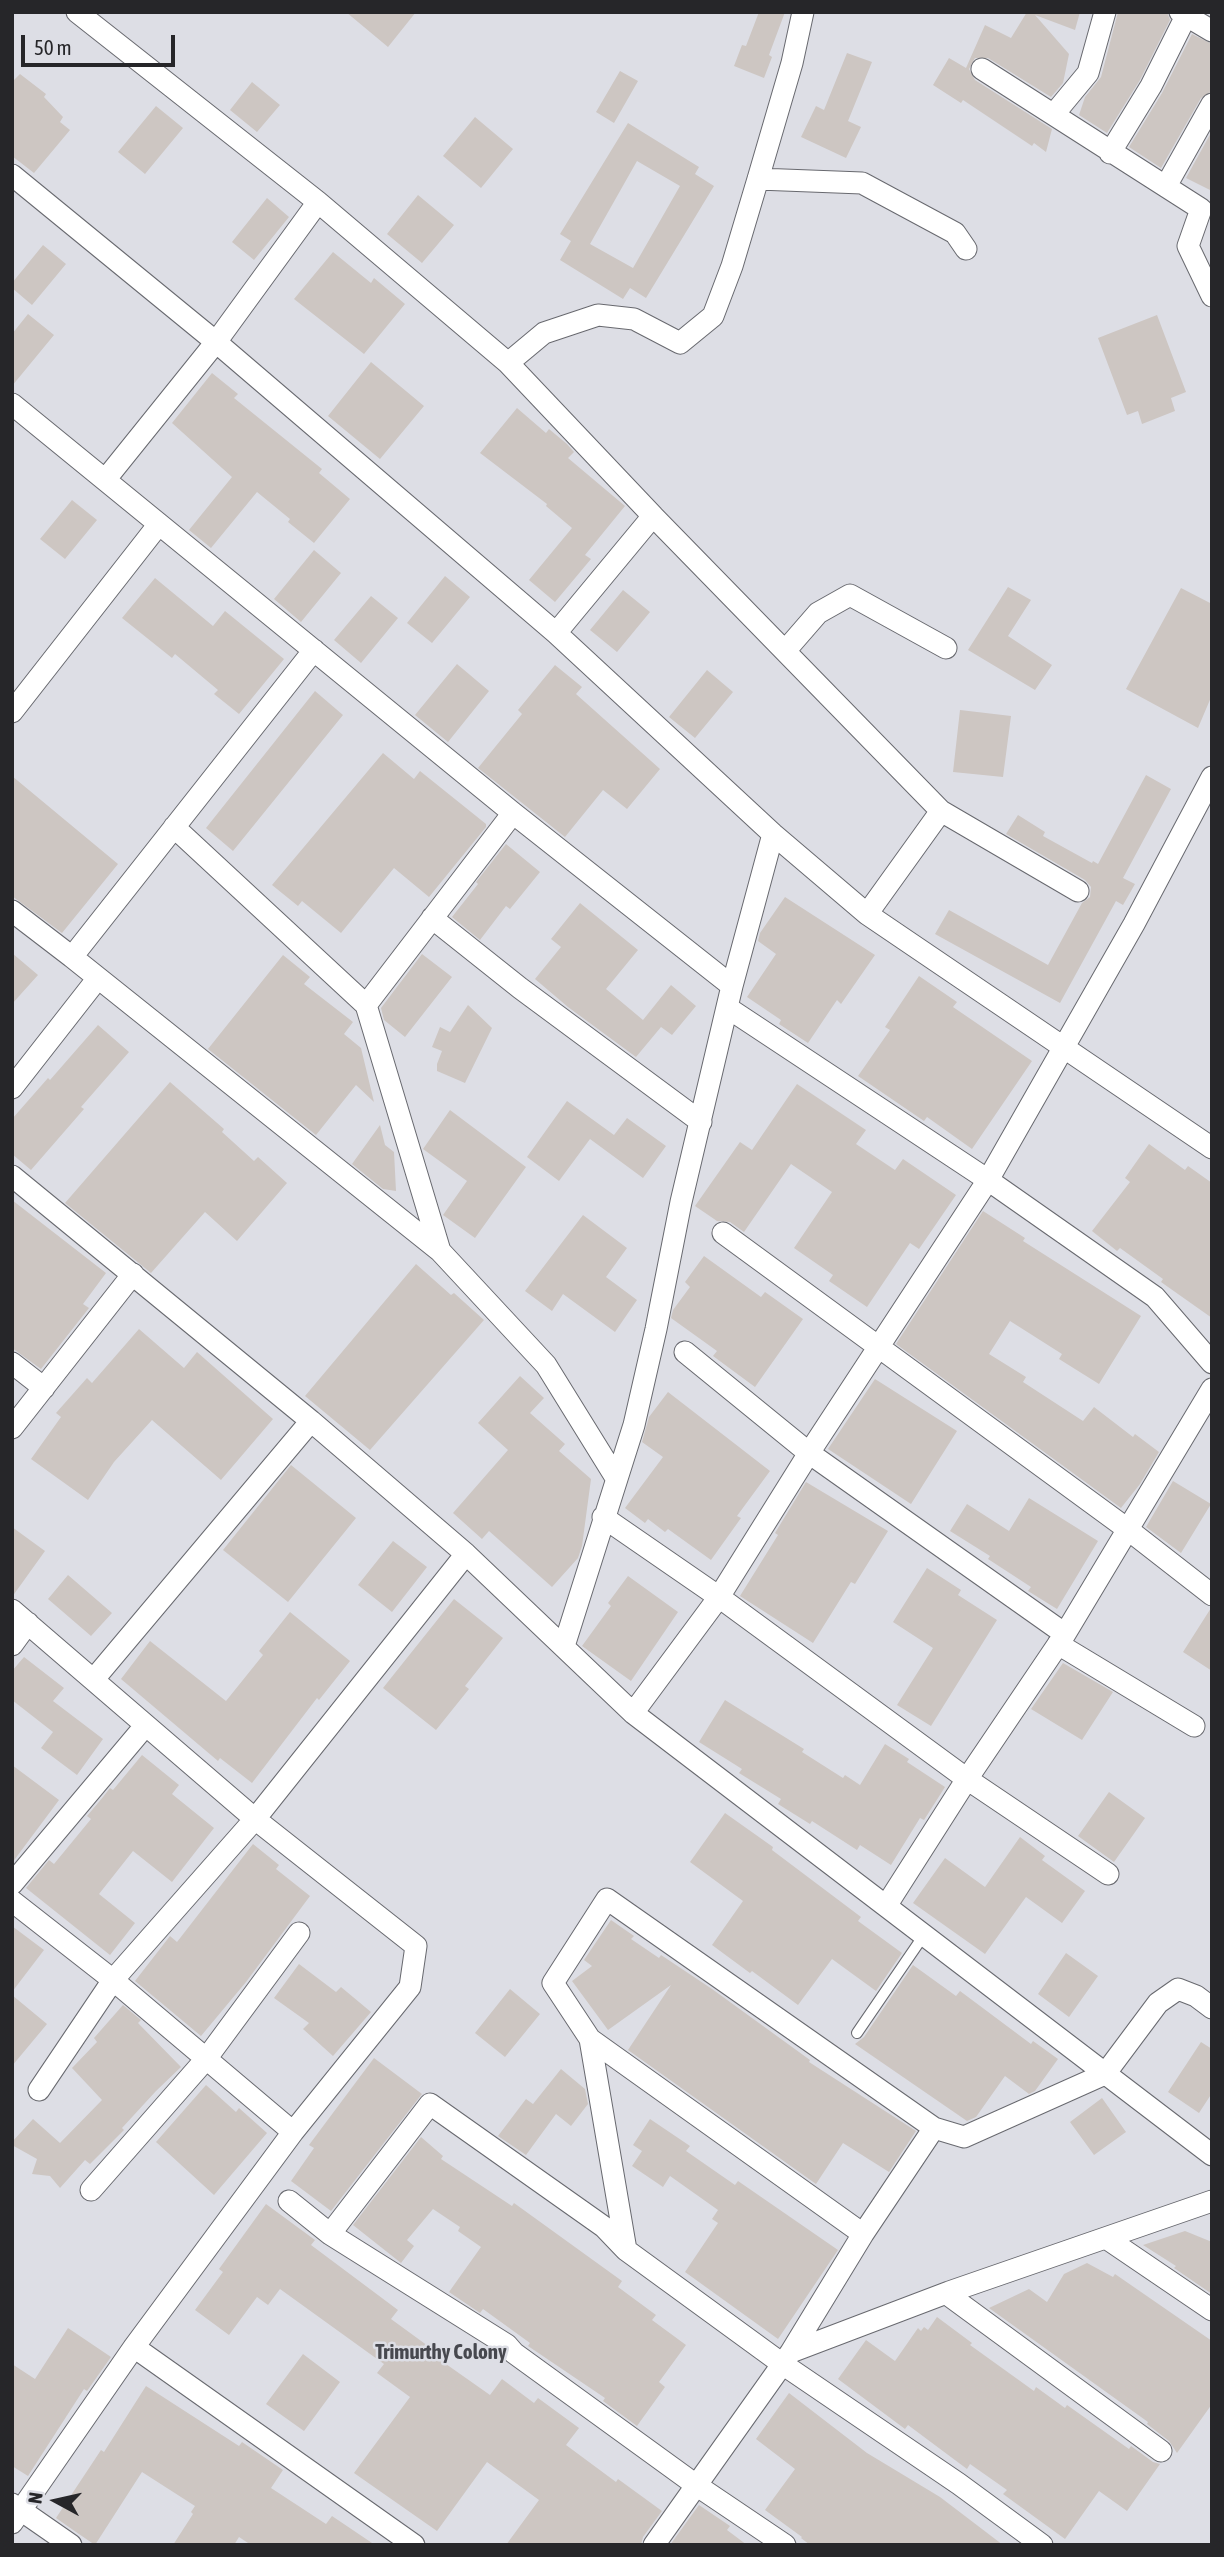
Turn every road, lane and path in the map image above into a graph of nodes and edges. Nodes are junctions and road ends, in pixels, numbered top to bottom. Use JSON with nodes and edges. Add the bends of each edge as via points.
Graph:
{"nodes":[{"id":1,"x":77,"y":12,"type":"edge"},
{"id":2,"x":803,"y":12,"type":"edge"},
{"id":3,"x":1105,"y":12,"type":"edge"},
{"id":4,"x":1184,"y":13,"type":"edge"},
{"id":5,"x":1212,"y":31,"type":"edge"},
{"id":6,"x":982,"y":69,"type":"dead end"},
{"id":7,"x":1212,"y":104,"type":"edge"},
{"id":8,"x":1054,"y":114,"type":"junction"},
{"id":9,"x":1110,"y":153,"type":"junction"},
{"id":10,"x":12,"y":175,"type":"edge"},
{"id":11,"x":758,"y":180,"type":"junction"},
{"id":12,"x":1166,"y":186,"type":"junction"},
{"id":13,"x":318,"y":202,"type":"junction"},
{"id":14,"x":1206,"y":211,"type":"edge"},
{"id":15,"x":967,"y":249,"type":"dead end"},
{"id":16,"x":1212,"y":296,"type":"edge"},
{"id":17,"x":216,"y":342,"type":"junction"},
{"id":18,"x":508,"y":363,"type":"junction"},
{"id":19,"x":12,"y":404,"type":"edge"},
{"id":20,"x":105,"y":480,"type":"junction"},
{"id":21,"x":653,"y":516,"type":"junction"},
{"id":22,"x":159,"y":524,"type":"junction"},
{"id":23,"x":556,"y":633,"type":"junction"},
{"id":24,"x":946,"y":648,"type":"dead end"},
{"id":25,"x":314,"y":650,"type":"junction"},
{"id":26,"x":785,"y":651,"type":"junction"},
{"id":27,"x":12,"y":712,"type":"edge"},
{"id":28,"x":1212,"y":777,"type":"edge"},
{"id":29,"x":941,"y":811,"type":"junction"},
{"id":30,"x":513,"y":813,"type":"junction"},
{"id":31,"x":174,"y":827,"type":"junction"},
{"id":32,"x":773,"y":834,"type":"junction"},
{"id":33,"x":1078,"y":891,"type":"dead end"},
{"id":34,"x":12,"y":911,"type":"edge"},
{"id":35,"x":867,"y":914,"type":"junction"},
{"id":36,"x":432,"y":918,"type":"junction"},
{"id":37,"x":72,"y":957,"type":"junction"},
{"id":38,"x":98,"y":978,"type":"junction"},
{"id":39,"x":732,"y":986,"type":"junction"},
{"id":40,"x":366,"y":1005,"type":"junction"},
{"id":41,"x":728,"y":1008,"type":"junction"},
{"id":42,"x":1063,"y":1047,"type":"junction"},
{"id":43,"x":12,"y":1088,"type":"edge"},
{"id":44,"x":701,"y":1122,"type":"junction"},
{"id":45,"x":1212,"y":1148,"type":"edge"},
{"id":46,"x":12,"y":1176,"type":"edge"},
{"id":47,"x":988,"y":1180,"type":"junction"},
{"id":48,"x":723,"y":1233,"type":"dead end"},
{"id":49,"x":440,"y":1251,"type":"junction"},
{"id":50,"x":133,"y":1274,"type":"junction"},
{"id":51,"x":880,"y":1346,"type":"junction"},
{"id":52,"x":685,"y":1352,"type":"dead end"},
{"id":53,"x":12,"y":1363,"type":"edge"},
{"id":54,"x":1212,"y":1363,"type":"edge"},
{"id":55,"x":44,"y":1388,"type":"junction"},
{"id":56,"x":1212,"y":1389,"type":"edge"},
{"id":57,"x":311,"y":1421,"type":"junction"},
{"id":58,"x":12,"y":1427,"type":"edge"},
{"id":59,"x":809,"y":1453,"type":"junction"},
{"id":60,"x":616,"y":1478,"type":"junction"},
{"id":61,"x":603,"y":1517,"type":"junction"},
{"id":62,"x":1126,"y":1528,"type":"junction"},
{"id":63,"x":466,"y":1554,"type":"junction"},
{"id":64,"x":1212,"y":1595,"type":"edge"},
{"id":65,"x":719,"y":1597,"type":"junction"},
{"id":66,"x":20,"y":1617,"type":"edge"},
{"id":67,"x":1061,"y":1639,"type":"junction"},
{"id":68,"x":12,"y":1645,"type":"edge"},
{"id":69,"x":564,"y":1646,"type":"junction"},
{"id":70,"x":94,"y":1679,"type":"junction"},
{"id":71,"x":633,"y":1713,"type":"junction"},
{"id":72,"x":145,"y":1726,"type":"junction"},
{"id":73,"x":1194,"y":1726,"type":"dead end"},
{"id":74,"x":967,"y":1779,"type":"junction"},
{"id":75,"x":255,"y":1819,"type":"junction"},
{"id":76,"x":1108,"y":1874,"type":"dead end"},
{"id":77,"x":12,"y":1884,"type":"edge"},
{"id":78,"x":12,"y":1901,"type":"edge"},
{"id":79,"x":886,"y":1906,"type":"junction"},
{"id":80,"x":299,"y":1933,"type":"dead end"},
{"id":81,"x":924,"y":1935,"type":"junction"},
{"id":82,"x":113,"y":1980,"type":"junction"},
{"id":83,"x":1212,"y":2008,"type":"edge"},
{"id":84,"x":857,"y":2034,"type":"dead end"},
{"id":85,"x":590,"y":2039,"type":"junction"},
{"id":86,"x":206,"y":2059,"type":"junction"},
{"id":87,"x":1105,"y":2074,"type":"junction"},
{"id":88,"x":39,"y":2090,"type":"dead end"},
{"id":89,"x":934,"y":2128,"type":"junction"},
{"id":90,"x":293,"y":2132,"type":"junction"},
{"id":91,"x":1212,"y":2155,"type":"edge"},
{"id":92,"x":90,"y":2190,"type":"dead end"},
{"id":93,"x":289,"y":2201,"type":"dead end"},
{"id":94,"x":1212,"y":2201,"type":"edge"},
{"id":95,"x":330,"y":2234,"type":"junction"},
{"id":96,"x":863,"y":2234,"type":"junction"},
{"id":97,"x":1106,"y":2238,"type":"junction"},
{"id":98,"x":626,"y":2250,"type":"junction"},
{"id":99,"x":947,"y":2294,"type":"junction"},
{"id":100,"x":1212,"y":2310,"type":"edge"},
{"id":101,"x":134,"y":2347,"type":"junction"},
{"id":102,"x":786,"y":2358,"type":"junction"},
{"id":103,"x":1160,"y":2451,"type":"dead end"},
{"id":104,"x":696,"y":2485,"type":"junction"},
{"id":105,"x":15,"y":2512,"type":"edge"},
{"id":106,"x":71,"y":2545,"type":"edge"},
{"id":107,"x":414,"y":2545,"type":"edge"},
{"id":108,"x":654,"y":2545,"type":"edge"},
{"id":109,"x":785,"y":2545,"type":"edge"},
{"id":110,"x":1042,"y":2545,"type":"edge"}],
"edges":[{"from":1,"to":13,"type":"street"},
{"from":2,"to":11,"type":"street"},
{"from":3,"to":8,"type":"street","via":[[1088,73]]},
{"from":4,"to":5,"type":"street"},
{"from":4,"to":9,"type":"street","via":[[1151,86]]},
{"from":6,"to":8,"type":"street"},
{"from":7,"to":12,"type":"street"},
{"from":8,"to":9,"type":"street"},
{"from":9,"to":12,"type":"street"},
{"from":10,"to":17,"type":"street"},
{"from":11,"to":15,"type":"street","via":[[862,183],[955,233]]},
{"from":11,"to":18,"type":"street","via":[[713,316],[680,343],[634,319],[598,315],[544,333]]},
{"from":12,"to":14,"type":"street"},
{"from":13,"to":17,"type":"street"},
{"from":13,"to":18,"type":"street"},
{"from":14,"to":16,"type":"street","via":[[1188,246]]},
{"from":17,"to":20,"type":"street"},
{"from":17,"to":23,"type":"street"},
{"from":18,"to":21,"type":"street"},
{"from":19,"to":20,"type":"street"},
{"from":20,"to":22,"type":"street"},
{"from":21,"to":23,"type":"street"},
{"from":21,"to":26,"type":"street"},
{"from":22,"to":25,"type":"street"},
{"from":22,"to":27,"type":"street"},
{"from":23,"to":32,"type":"street"},
{"from":24,"to":26,"type":"street","via":[[850,595],[818,613]]},
{"from":25,"to":30,"type":"street"},
{"from":25,"to":31,"type":"street"},
{"from":26,"to":29,"type":"street"},
{"from":28,"to":42,"type":"street"},
{"from":29,"to":33,"type":"street"},
{"from":29,"to":35,"type":"street"},
{"from":30,"to":36,"type":"street"},
{"from":30,"to":39,"type":"street"},
{"from":31,"to":37,"type":"street"},
{"from":31,"to":40,"type":"street"},
{"from":32,"to":35,"type":"street"},
{"from":32,"to":39,"type":"street"},
{"from":34,"to":37,"type":"street"},
{"from":35,"to":42,"type":"street"},
{"from":36,"to":40,"type":"street"},
{"from":36,"to":44,"type":"street"},
{"from":37,"to":38,"type":"street"},
{"from":38,"to":43,"type":"street"},
{"from":38,"to":49,"type":"street"},
{"from":39,"to":41,"type":"street"},
{"from":40,"to":49,"type":"street"},
{"from":41,"to":44,"type":"street"},
{"from":41,"to":47,"type":"street"},
{"from":42,"to":45,"type":"street"},
{"from":42,"to":47,"type":"street"},
{"from":44,"to":60,"type":"street","via":[[634,1425]]},
{"from":46,"to":50,"type":"street"},
{"from":47,"to":51,"type":"street"},
{"from":47,"to":54,"type":"street","via":[[1156,1297]]},
{"from":48,"to":51,"type":"street"},
{"from":49,"to":60,"type":"street","via":[[546,1365]]},
{"from":50,"to":55,"type":"street"},
{"from":50,"to":57,"type":"street"},
{"from":51,"to":59,"type":"street"},
{"from":51,"to":62,"type":"street"},
{"from":52,"to":59,"type":"street"},
{"from":53,"to":55,"type":"street"},
{"from":55,"to":58,"type":"street"},
{"from":56,"to":62,"type":"street"},
{"from":57,"to":63,"type":"street"},
{"from":57,"to":70,"type":"street"},
{"from":59,"to":65,"type":"street"},
{"from":59,"to":67,"type":"street"},
{"from":60,"to":61,"type":"street"},
{"from":61,"to":65,"type":"street"},
{"from":61,"to":69,"type":"street"},
{"from":62,"to":64,"type":"street"},
{"from":62,"to":67,"type":"street"},
{"from":63,"to":69,"type":"street"},
{"from":63,"to":75,"type":"street"},
{"from":65,"to":71,"type":"street"},
{"from":65,"to":74,"type":"street"},
{"from":66,"to":68,"type":"street"},
{"from":66,"to":70,"type":"street"},
{"from":67,"to":73,"type":"street"},
{"from":67,"to":74,"type":"street"},
{"from":69,"to":71,"type":"street"},
{"from":70,"to":72,"type":"street"},
{"from":71,"to":79,"type":"street"},
{"from":72,"to":75,"type":"street"},
{"from":72,"to":77,"type":"street"},
{"from":74,"to":76,"type":"street"},
{"from":74,"to":79,"type":"street"},
{"from":75,"to":82,"type":"street"},
{"from":75,"to":90,"type":"street","via":[[416,1946],[410,1987]]},
{"from":78,"to":82,"type":"street"},
{"from":79,"to":81,"type":"street"},
{"from":80,"to":86,"type":"street"},
{"from":81,"to":84,"type":"lane"},
{"from":81,"to":87,"type":"street"},
{"from":82,"to":86,"type":"street"},
{"from":82,"to":88,"type":"street"},
{"from":83,"to":87,"type":"street","via":[[1178,1989],[1158,2003]]},
{"from":85,"to":89,"type":"street","via":[[554,1983],[607,1899]]},
{"from":85,"to":96,"type":"street"},
{"from":85,"to":98,"type":"street"},
{"from":86,"to":90,"type":"street"},
{"from":86,"to":92,"type":"street"},
{"from":87,"to":89,"type":"street","via":[[964,2137]]},
{"from":87,"to":91,"type":"street"},
{"from":89,"to":96,"type":"street"},
{"from":90,"to":101,"type":"street"},
{"from":93,"to":95,"type":"street"},
{"from":94,"to":97,"type":"street"},
{"from":95,"to":98,"type":"street","via":[[430,2104],[604,2227]]},
{"from":95,"to":104,"type":"street","via":[[507,2345]]},
{"from":96,"to":102,"type":"street"},
{"from":97,"to":99,"type":"street"},
{"from":97,"to":100,"type":"street"},
{"from":98,"to":102,"type":"street"},
{"from":99,"to":102,"type":"street"},
{"from":99,"to":103,"type":"street"},
{"from":101,"to":105,"type":"street"},
{"from":101,"to":107,"type":"street"},
{"from":102,"to":104,"type":"street"},
{"from":102,"to":110,"type":"street"},
{"from":104,"to":108,"type":"street"},
{"from":104,"to":109,"type":"street"},
{"from":105,"to":106,"type":"street"}]}
